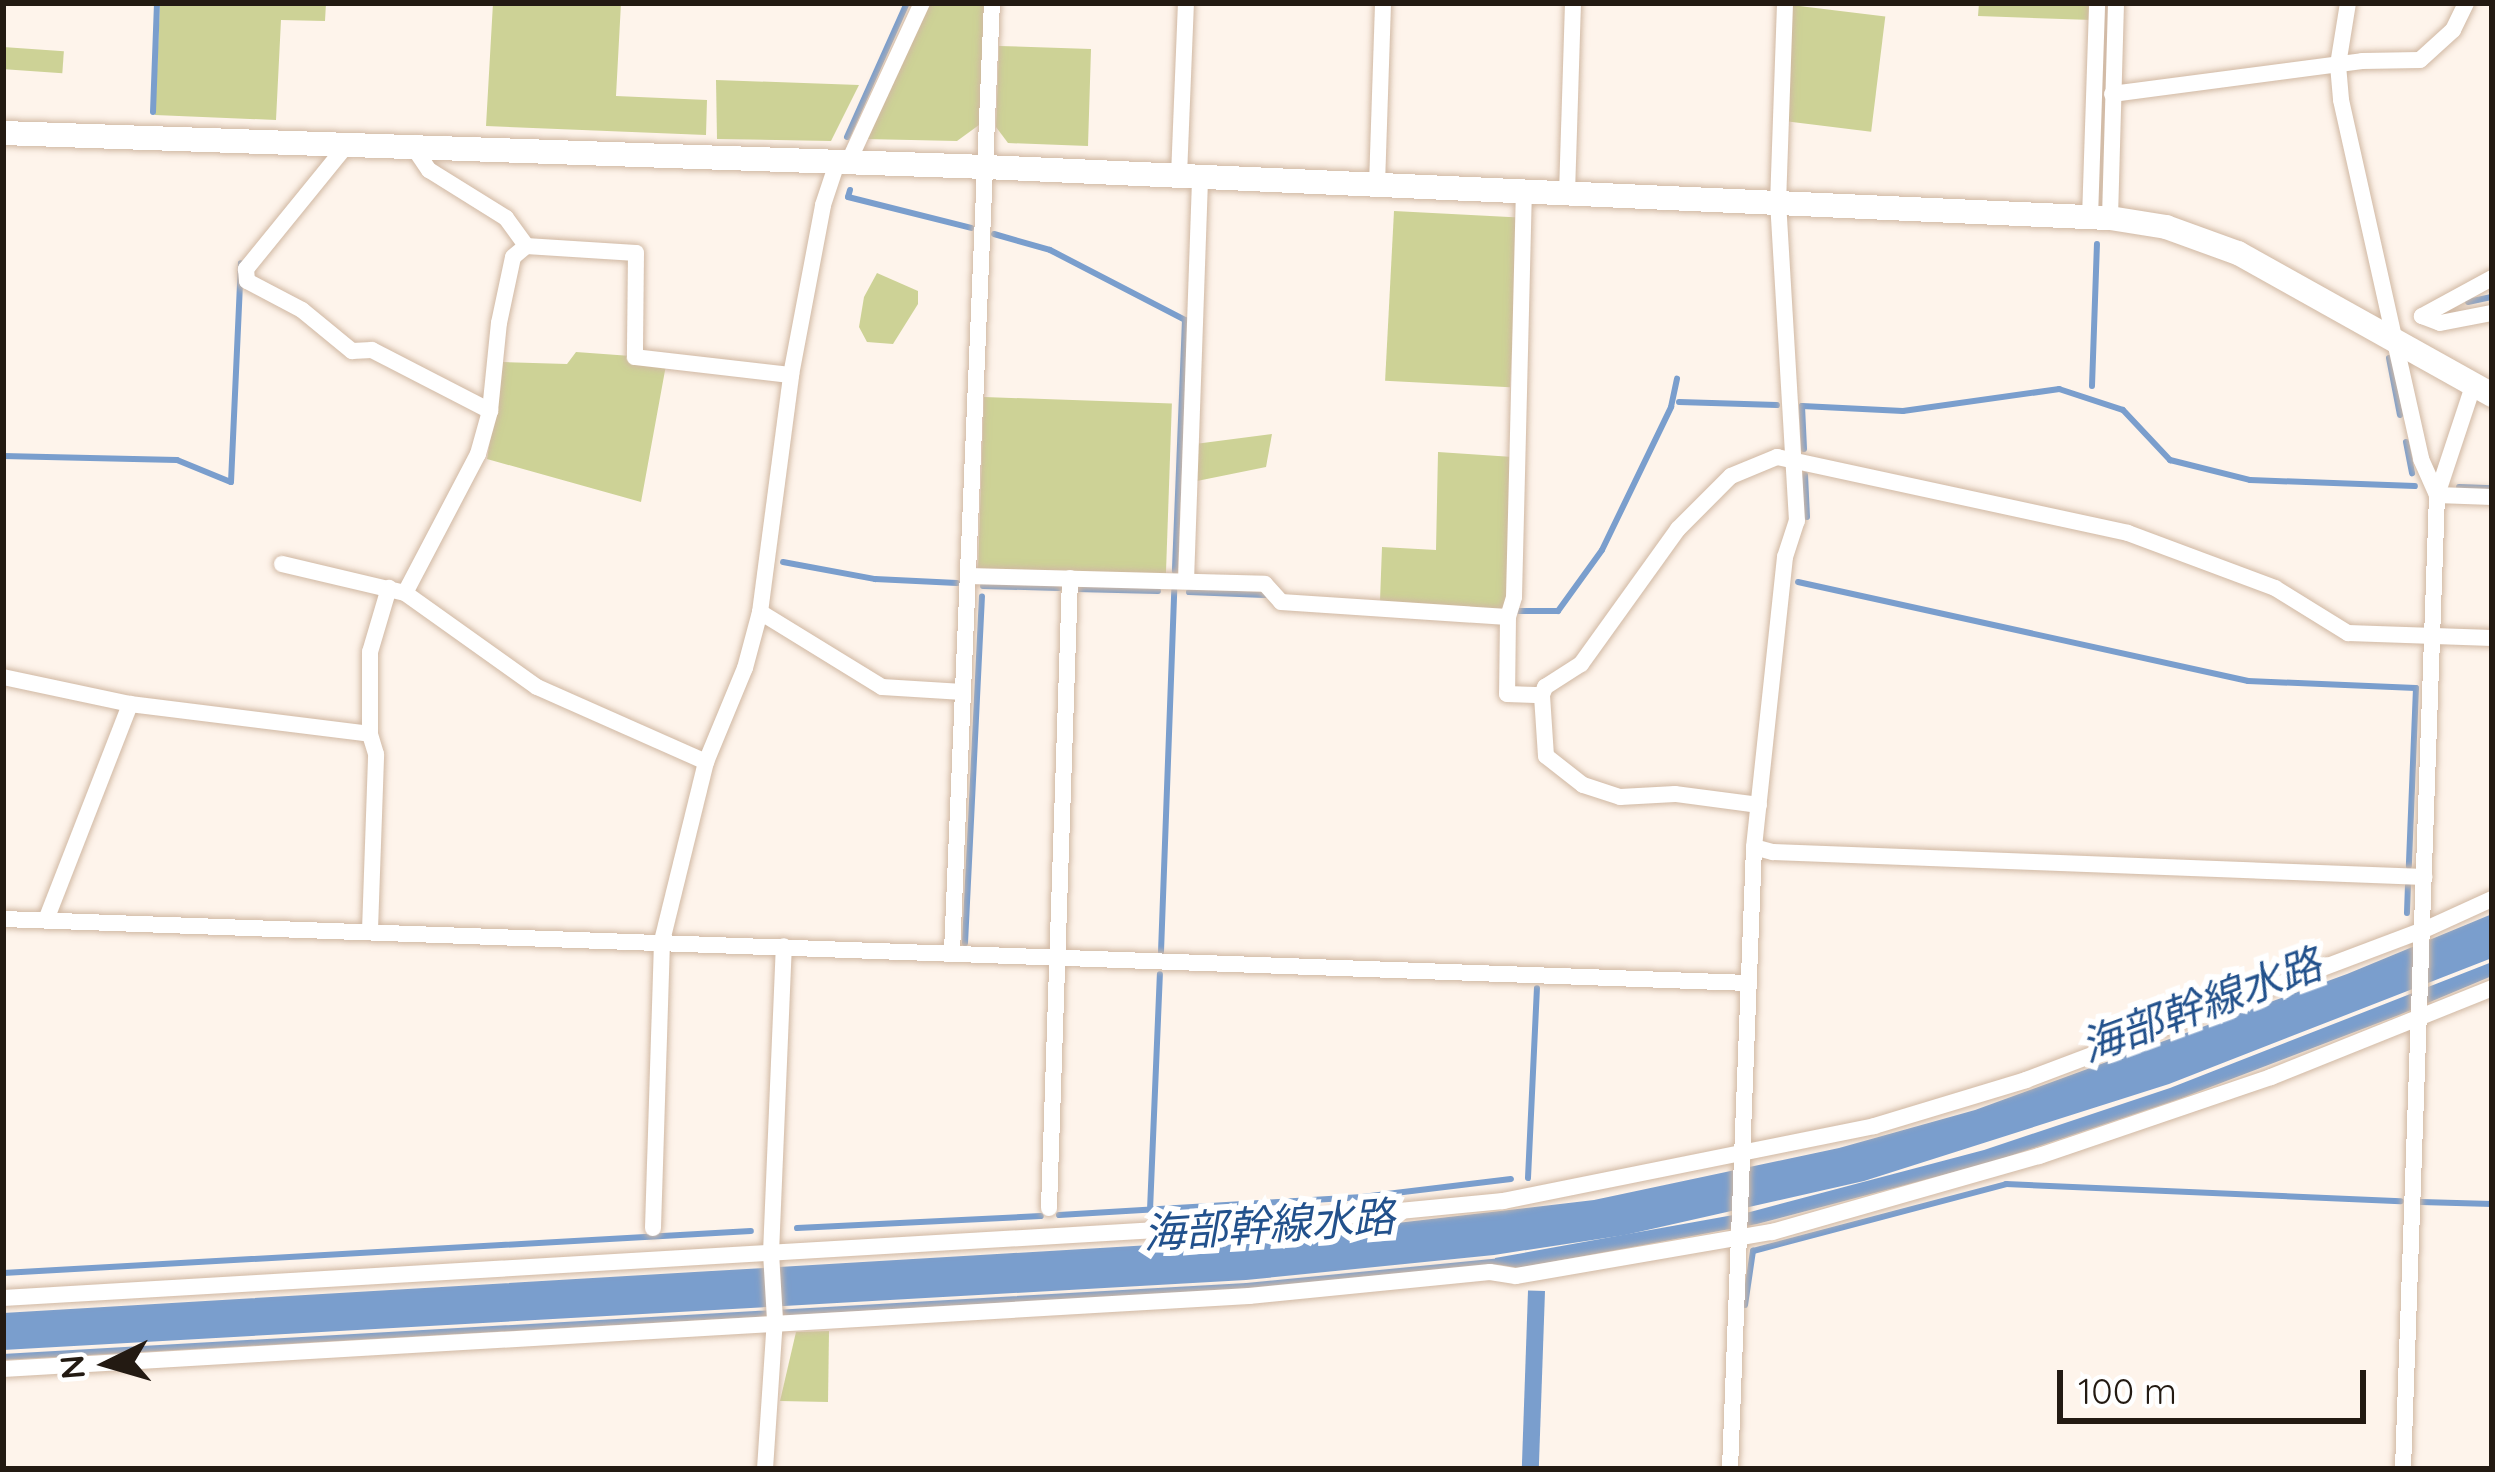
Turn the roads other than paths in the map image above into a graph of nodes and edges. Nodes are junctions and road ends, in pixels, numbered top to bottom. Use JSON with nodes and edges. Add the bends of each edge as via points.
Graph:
{"nodes":[{"id":1,"x":922,"y":3,"type":"edge"},
{"id":2,"x":992,"y":3,"type":"edge"},
{"id":3,"x":1186,"y":3,"type":"edge"},
{"id":4,"x":1383,"y":3,"type":"edge"},
{"id":5,"x":1573,"y":3,"type":"edge"},
{"id":6,"x":1785,"y":3,"type":"edge"},
{"id":7,"x":2097,"y":3,"type":"edge"},
{"id":8,"x":2116,"y":3,"type":"edge"},
{"id":9,"x":2348,"y":3,"type":"edge"},
{"id":10,"x":2466,"y":3,"type":"edge"},
{"id":11,"x":2338,"y":65,"type":"junction"},
{"id":12,"x":2112,"y":94,"type":"junction"},
{"id":13,"x":3,"y":134,"type":"edge"},
{"id":14,"x":346,"y":146,"type":"junction"},
{"id":15,"x":414,"y":148,"type":"junction"},
{"id":16,"x":842,"y":163,"type":"junction"},
{"id":17,"x":985,"y":167,"type":"junction"},
{"id":18,"x":1190,"y":177,"type":"junction"},
{"id":19,"x":1377,"y":185,"type":"junction"},
{"id":20,"x":1524,"y":192,"type":"junction"},
{"id":21,"x":1567,"y":194,"type":"junction"},
{"id":22,"x":1778,"y":204,"type":"junction"},
{"id":23,"x":2100,"y":218,"type":"junction"},
{"id":24,"x":526,"y":246,"type":"junction"},
{"id":25,"x":2492,"y":278,"type":"edge"},
{"id":26,"x":2492,"y":313,"type":"edge"},
{"id":27,"x":2396,"y":340,"type":"junction"},
{"id":28,"x":791,"y":375,"type":"junction"},
{"id":29,"x":2486,"y":382,"type":"edge"},
{"id":30,"x":490,"y":411,"type":"junction"},
{"id":31,"x":1795,"y":458,"type":"junction"},
{"id":32,"x":2438,"y":495,"type":"junction"},
{"id":33,"x":2492,"y":497,"type":"edge"},
{"id":34,"x":282,"y":564,"type":"dead end"},
{"id":35,"x":968,"y":575,"type":"junction"},
{"id":36,"x":1070,"y":578,"type":"junction"},
{"id":37,"x":1186,"y":581,"type":"junction"},
{"id":38,"x":397,"y":591,"type":"junction"},
{"id":39,"x":760,"y":612,"type":"junction"},
{"id":40,"x":1508,"y":617,"type":"junction"},
{"id":41,"x":2434,"y":634,"type":"junction"},
{"id":42,"x":2492,"y":638,"type":"edge"},
{"id":43,"x":3,"y":677,"type":"edge"},
{"id":44,"x":964,"y":692,"type":"junction"},
{"id":45,"x":1542,"y":695,"type":"junction"},
{"id":46,"x":130,"y":704,"type":"junction"},
{"id":47,"x":370,"y":734,"type":"junction"},
{"id":48,"x":706,"y":762,"type":"junction"},
{"id":49,"x":1759,"y":805,"type":"junction"},
{"id":50,"x":1754,"y":847,"type":"junction"},
{"id":51,"x":2425,"y":877,"type":"junction"},
{"id":52,"x":2492,"y":899,"type":"edge"},
{"id":53,"x":3,"y":919,"type":"edge"},
{"id":54,"x":46,"y":920,"type":"junction"},
{"id":55,"x":370,"y":930,"type":"junction"},
{"id":56,"x":2424,"y":936,"type":"junction"},
{"id":57,"x":662,"y":941,"type":"junction"},
{"id":58,"x":784,"y":946,"type":"junction"},
{"id":59,"x":952,"y":952,"type":"junction"},
{"id":60,"x":1058,"y":956,"type":"junction"},
{"id":61,"x":1748,"y":983,"type":"junction"},
{"id":62,"x":2492,"y":988,"type":"edge"},
{"id":63,"x":2420,"y":1016,"type":"junction"},
{"id":64,"x":1743,"y":1155,"type":"junction"},
{"id":65,"x":1049,"y":1208,"type":"dead end"},
{"id":66,"x":653,"y":1228,"type":"dead end"},
{"id":67,"x":1737,"y":1237,"type":"junction"},
{"id":68,"x":771,"y":1253,"type":"junction"},
{"id":69,"x":3,"y":1298,"type":"edge"},
{"id":70,"x":774,"y":1323,"type":"junction"},
{"id":71,"x":3,"y":1369,"type":"edge"},
{"id":72,"x":765,"y":1469,"type":"edge"},
{"id":73,"x":1730,"y":1469,"type":"edge"},
{"id":74,"x":2403,"y":1469,"type":"edge"}],
"edges":[{"from":1,"to":16,"type":"street"},
{"from":2,"to":17,"type":"street"},
{"from":3,"to":18,"type":"street"},
{"from":4,"to":19,"type":"street"},
{"from":5,"to":21,"type":"street"},
{"from":6,"to":22,"type":"street"},
{"from":7,"to":23,"type":"street"},
{"from":8,"to":12,"type":"street"},
{"from":9,"to":11,"type":"street"},
{"from":10,"to":11,"type":"street","via":[[2452,30],[2420,60]]},
{"from":11,"to":12,"type":"street"},
{"from":11,"to":27,"type":"street"},
{"from":12,"to":23,"type":"street"},
{"from":13,"to":14,"type":"street"},
{"from":14,"to":15,"type":"street"},
{"from":14,"to":30,"type":"street","via":[[247,269],[247,281],[302,310],[352,351],[372,350]]},
{"from":15,"to":16,"type":"street"},
{"from":15,"to":24,"type":"street","via":[[429,170],[506,218]]},
{"from":16,"to":17,"type":"street"},
{"from":16,"to":28,"type":"street","via":[[824,205]]},
{"from":17,"to":18,"type":"street"},
{"from":17,"to":35,"type":"street"},
{"from":18,"to":19,"type":"street"},
{"from":18,"to":37,"type":"street"},
{"from":19,"to":20,"type":"street"},
{"from":20,"to":21,"type":"street"},
{"from":20,"to":40,"type":"street"},
{"from":21,"to":22,"type":"street"},
{"from":22,"to":23,"type":"street"},
{"from":22,"to":31,"type":"street"},
{"from":23,"to":27,"type":"street","via":[[2165,226],[2238,253]]},
{"from":24,"to":28,"type":"street","via":[[636,253],[635,357]]},
{"from":24,"to":30,"type":"street","via":[[513,257]]},
{"from":25,"to":26,"type":"street","via":[[2422,316],[2440,323]]},
{"from":27,"to":29,"type":"street"},
{"from":27,"to":32,"type":"street","via":[[2421,459]]},
{"from":28,"to":39,"type":"street"},
{"from":29,"to":32,"type":"street"},
{"from":30,"to":38,"type":"street","via":[[478,454]]},
{"from":31,"to":41,"type":"street","via":[[2128,532],[2275,588],[2348,633]]},
{"from":31,"to":45,"type":"street","via":[[1731,476],[1678,529],[1581,664]]},
{"from":31,"to":49,"type":"street","via":[[1797,521],[1785,556]]},
{"from":32,"to":33,"type":"street"},
{"from":32,"to":41,"type":"street"},
{"from":34,"to":38,"type":"street"},
{"from":35,"to":36,"type":"street"},
{"from":35,"to":44,"type":"street"},
{"from":36,"to":37,"type":"street"},
{"from":36,"to":60,"type":"street"},
{"from":37,"to":40,"type":"street","via":[[1265,584],[1281,602]]},
{"from":38,"to":47,"type":"street","via":[[370,652]]},
{"from":38,"to":48,"type":"street","via":[[537,687]]},
{"from":39,"to":44,"type":"street","via":[[882,687]]},
{"from":39,"to":48,"type":"street"},
{"from":40,"to":45,"type":"street","via":[[1507,694]]},
{"from":41,"to":42,"type":"street"},
{"from":41,"to":51,"type":"street"},
{"from":43,"to":46,"type":"street"},
{"from":44,"to":59,"type":"street"},
{"from":45,"to":49,"type":"street","via":[[1546,756],[1583,785],[1621,796]]},
{"from":46,"to":47,"type":"street"},
{"from":46,"to":54,"type":"street"},
{"from":47,"to":55,"type":"street"},
{"from":48,"to":57,"type":"street"},
{"from":49,"to":50,"type":"street"},
{"from":50,"to":51,"type":"street"},
{"from":50,"to":61,"type":"street"},
{"from":51,"to":56,"type":"street"},
{"from":52,"to":56,"type":"street"},
{"from":53,"to":54,"type":"street"},
{"from":54,"to":55,"type":"street"},
{"from":55,"to":57,"type":"street"},
{"from":56,"to":63,"type":"street"},
{"from":56,"to":64,"type":"street","via":[[2026,1080]]},
{"from":57,"to":58,"type":"street"},
{"from":57,"to":66,"type":"street"},
{"from":58,"to":59,"type":"street"},
{"from":58,"to":68,"type":"street"},
{"from":59,"to":60,"type":"street"},
{"from":60,"to":61,"type":"street"},
{"from":60,"to":65,"type":"street"},
{"from":61,"to":64,"type":"street"},
{"from":62,"to":63,"type":"street"},
{"from":63,"to":67,"type":"street","via":[[2039,1156]]},
{"from":63,"to":74,"type":"street"},
{"from":64,"to":67,"type":"street"},
{"from":64,"to":68,"type":"street","via":[[1480,1203]]},
{"from":67,"to":70,"type":"street","via":[[1516,1276]]},
{"from":67,"to":73,"type":"street"},
{"from":68,"to":69,"type":"street"},
{"from":68,"to":70,"type":"street"},
{"from":70,"to":71,"type":"street"},
{"from":70,"to":72,"type":"street"}]}
